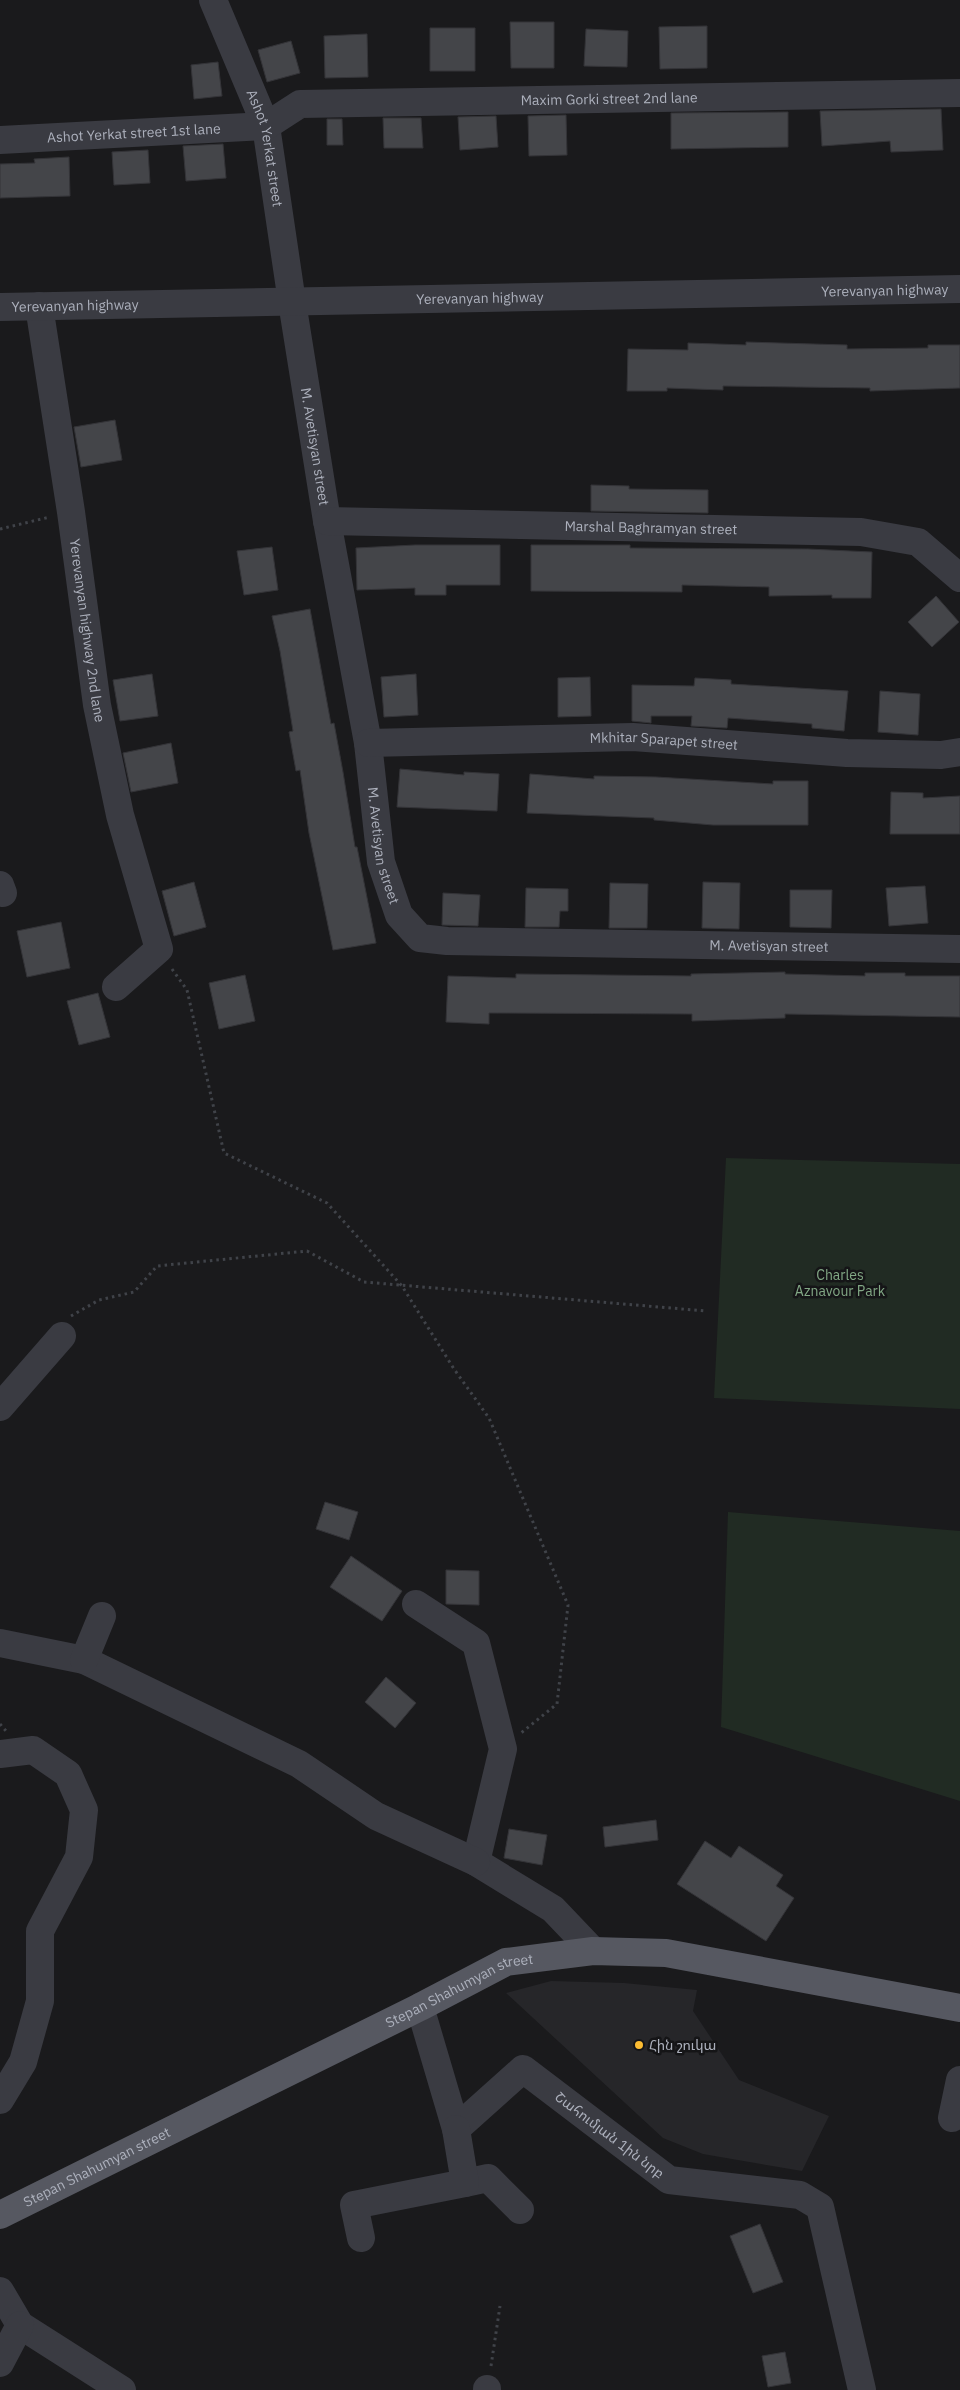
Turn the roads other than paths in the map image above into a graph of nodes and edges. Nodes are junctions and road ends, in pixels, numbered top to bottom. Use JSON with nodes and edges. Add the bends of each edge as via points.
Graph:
{"nodes":[{"id":1,"x":213,"y":0,"type":"edge"},
{"id":2,"x":960,"y":93,"type":"edge"},
{"id":3,"x":266,"y":126,"type":"junction"},
{"id":4,"x":0,"y":140,"type":"edge"},
{"id":5,"x":960,"y":289,"type":"edge"},
{"id":6,"x":292,"y":302,"type":"junction"},
{"id":7,"x":39,"y":306,"type":"junction"},
{"id":8,"x":0,"y":307,"type":"edge"},
{"id":9,"x":327,"y":521,"type":"junction"},
{"id":10,"x":960,"y":578,"type":"edge"},
{"id":11,"x":368,"y":743,"type":"junction"},
{"id":12,"x":960,"y":752,"type":"edge"},
{"id":13,"x":960,"y":949,"type":"edge"},
{"id":14,"x":116,"y":987,"type":"dead end"},
{"id":15,"x":62,"y":1336,"type":"road end"},
{"id":16,"x":0,"y":1406,"type":"edge"},
{"id":17,"x":416,"y":1604,"type":"dead end"},
{"id":18,"x":102,"y":1616,"type":"dead end"},
{"id":19,"x":0,"y":1643,"type":"edge"},
{"id":20,"x":84,"y":1660,"type":"junction"},
{"id":21,"x":3,"y":1754,"type":"edge"},
{"id":22,"x":476,"y":1862,"type":"junction"},
{"id":23,"x":593,"y":1951,"type":"junction"},
{"id":24,"x":420,"y":2007,"type":"junction"},
{"id":25,"x":960,"y":2008,"type":"edge"},
{"id":26,"x":960,"y":2080,"type":"edge"},
{"id":27,"x":0,"y":2100,"type":"edge"},
{"id":28,"x":952,"y":2118,"type":"dead end"},
{"id":29,"x":456,"y":2129,"type":"junction"},
{"id":30,"x":465,"y":2183,"type":"junction"},
{"id":31,"x":520,"y":2210,"type":"dead end"},
{"id":32,"x":0,"y":2216,"type":"edge"},
{"id":33,"x":361,"y":2238,"type":"dead end"},
{"id":34,"x":0,"y":2292,"type":"edge"},
{"id":35,"x":20,"y":2326,"type":"junction"},
{"id":36,"x":0,"y":2363,"type":"edge"},
{"id":37,"x":122,"y":2390,"type":"edge"},
{"id":38,"x":862,"y":2390,"type":"edge"}],
"edges":[{"from":1,"to":3,"type":"street","name":"Ashot Yerkat street"},
{"from":2,"to":3,"type":"street","name":"Maxim Gorki street 2nd lane","via":[[300,104]]},
{"from":3,"to":4,"type":"street","name":"Ashot Yerkat street 1st lane"},
{"from":3,"to":6,"type":"street","name":"Ashot Yerkat street"},
{"from":5,"to":6,"type":"street","name":"Yerevanyan highway"},
{"from":6,"to":7,"type":"street","name":"Yerevanyan highway"},
{"from":6,"to":9,"type":"street","name":"M. Avetisyan street"},
{"from":7,"to":8,"type":"street","name":"Yerevanyan highway"},
{"from":7,"to":14,"type":"street","name":"Yerevanyan highway 2nd lane","via":[[97,705],[120,815],[159,950]]},
{"from":9,"to":10,"type":"street","name":"Marshal Baghramyan street","via":[[861,532],[918,542]]},
{"from":9,"to":11,"type":"street","name":"M. Avetisyan street"},
{"from":11,"to":12,"type":"street","name":"Mkhitar Sparapet street","via":[[633,737],[847,753],[941,755]]},
{"from":11,"to":13,"type":"street","name":"M. Avetisyan street","via":[[382,862],[399,916],[420,938]]},
{"from":15,"to":16,"type":"street"},
{"from":17,"to":22,"type":"street","via":[[476,1643],[503,1749]]},
{"from":18,"to":20,"type":"street"},
{"from":19,"to":20,"type":"street"},
{"from":20,"to":22,"type":"street","via":[[299,1764],[376,1816]]},
{"from":21,"to":27,"type":"street","via":[[33,1750],[68,1774],[84,1810],[79,1857],[40,1931],[40,2001],[23,2062]]},
{"from":22,"to":23,"type":"street","via":[[553,1908]]},
{"from":23,"to":24,"type":"main road","name":"Stepan Shahumyan street","via":[[506,1962]]},
{"from":23,"to":25,"type":"main road","name":"Stepan Shahumyan street","via":[[666,1953]]},
{"from":24,"to":29,"type":"street"},
{"from":24,"to":32,"type":"main road","name":"Stepan Shahumyan street"},
{"from":26,"to":28,"type":"street"},
{"from":29,"to":30,"type":"street"},
{"from":29,"to":38,"type":"street","name":"Շահումյան 1ին նրբ","via":[[523,2069],[669,2180],[800,2195],[820,2207]]},
{"from":30,"to":31,"type":"street","via":[[488,2178]]},
{"from":30,"to":33,"type":"street","via":[[354,2205]]},
{"from":34,"to":35,"type":"street"},
{"from":35,"to":36,"type":"street"},
{"from":35,"to":37,"type":"street"}]}
